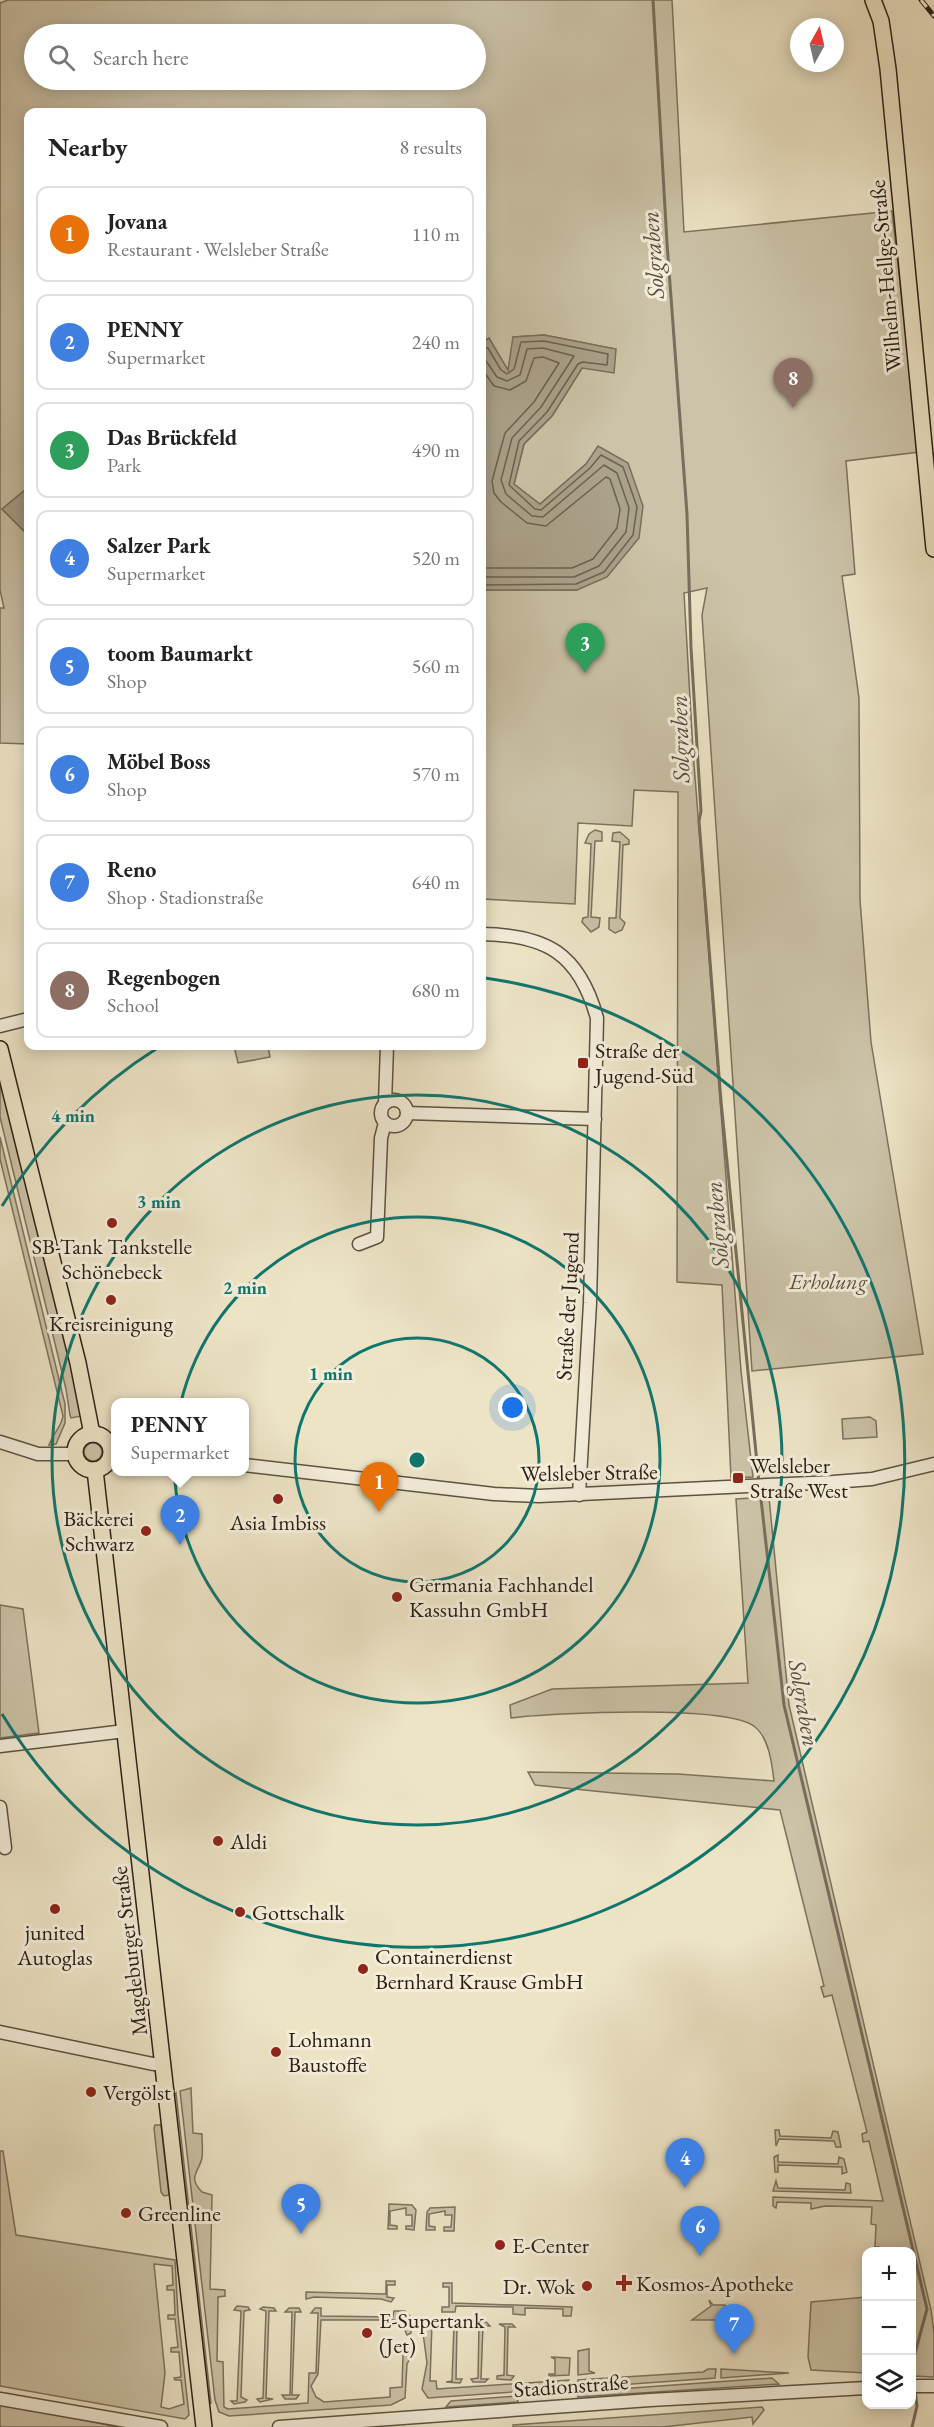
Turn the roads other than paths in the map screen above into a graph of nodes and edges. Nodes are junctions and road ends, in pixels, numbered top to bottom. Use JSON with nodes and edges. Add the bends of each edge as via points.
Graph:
{"nodes":[{"id":1,"x":873,"y":0,"type":"edge"},
{"id":2,"x":934,"y":549,"type":"edge"},
{"id":3,"x":486,"y":934,"type":"edge"},
{"id":4,"x":24,"y":1020,"type":"edge"},
{"id":5,"x":0,"y":1026,"type":"edge"},
{"id":6,"x":0,"y":1049,"type":"edge"},
{"id":7,"x":387,"y":1050,"type":"edge"},
{"id":8,"x":385,"y":1103,"type":"junction"},
{"id":9,"x":407,"y":1113,"type":"junction"},
{"id":10,"x":595,"y":1119,"type":"junction"},
{"id":11,"x":385,"y":1123,"type":"junction"},
{"id":12,"x":359,"y":1244,"type":"dead end"},
{"id":13,"x":92,"y":1434,"type":"junction"},
{"id":14,"x":0,"y":1442,"type":"edge"},
{"id":15,"x":111,"y":1447,"type":"edge"},
{"id":16,"x":74,"y":1454,"type":"junction"},
{"id":17,"x":111,"y":1454,"type":"edge"},
{"id":18,"x":934,"y":1464,"type":"edge"},
{"id":19,"x":249,"y":1466,"type":"edge"},
{"id":20,"x":95,"y":1470,"type":"junction"},
{"id":21,"x":579,"y":1495,"type":"junction"},
{"id":22,"x":125,"y":1731,"type":"junction"},
{"id":23,"x":0,"y":1746,"type":"edge"},
{"id":24,"x":0,"y":1807,"type":"edge"},
{"id":25,"x":5,"y":1848,"type":"dead end"},
{"id":26,"x":0,"y":2032,"type":"edge"},
{"id":27,"x":164,"y":2064,"type":"junction"},
{"id":28,"x":862,"y":2388,"type":"edge"},
{"id":29,"x":0,"y":2399,"type":"edge"},
{"id":30,"x":161,"y":2427,"type":"edge"},
{"id":31,"x":204,"y":2427,"type":"edge"},
{"id":32,"x":279,"y":2427,"type":"edge"}],
"edges":[{"from":1,"to":2,"type":"main road","name":"Wilhelm-Hellge-Straße","via":[[888,60]]},
{"from":3,"to":10,"type":"street","name":"Straße der Jugend","via":[[545,944],[565,957],[583,983],[597,1018]]},
{"from":4,"to":5,"type":"street"},
{"from":6,"to":13,"type":"main road"},
{"from":7,"to":8,"type":"street"},
{"from":8,"to":9,"type":"street","via":[[400,1101]]},
{"from":8,"to":11,"type":"street","via":[[380,1115]]},
{"from":9,"to":10,"type":"street"},
{"from":9,"to":11,"type":"street","via":[[400,1125],[392,1127]]},
{"from":10,"to":21,"type":"street","name":"Straße der Jugend"},
{"from":11,"to":12,"type":"street","via":[[376,1237]]},
{"from":13,"to":15,"type":"main road","via":[[104,1438]]},
{"from":13,"to":16,"type":"main road","via":[[78,1441]]},
{"from":14,"to":16,"type":"street","via":[[38,1454]]},
{"from":16,"to":20,"type":"main road","via":[[80,1465]]},
{"from":17,"to":20,"type":"main road","via":[[106,1465]]},
{"from":18,"to":21,"type":"street","name":"Welsleber Straße","via":[[872,1479]]},
{"from":19,"to":21,"type":"street","name":"Welsleber Straße","via":[[494,1494]]},
{"from":20,"to":22,"type":"main road","name":"Magdeburger Straße"},
{"from":22,"to":23,"type":"street"},
{"from":22,"to":27,"type":"main road","name":"Magdeburger Straße"},
{"from":24,"to":25,"type":"street"},
{"from":26,"to":27,"type":"street"},
{"from":27,"to":31,"type":"main road","name":"Magdeburger Straße"},
{"from":28,"to":32,"type":"street","name":"Stadionstraße"},
{"from":29,"to":30,"type":"street"}]}
